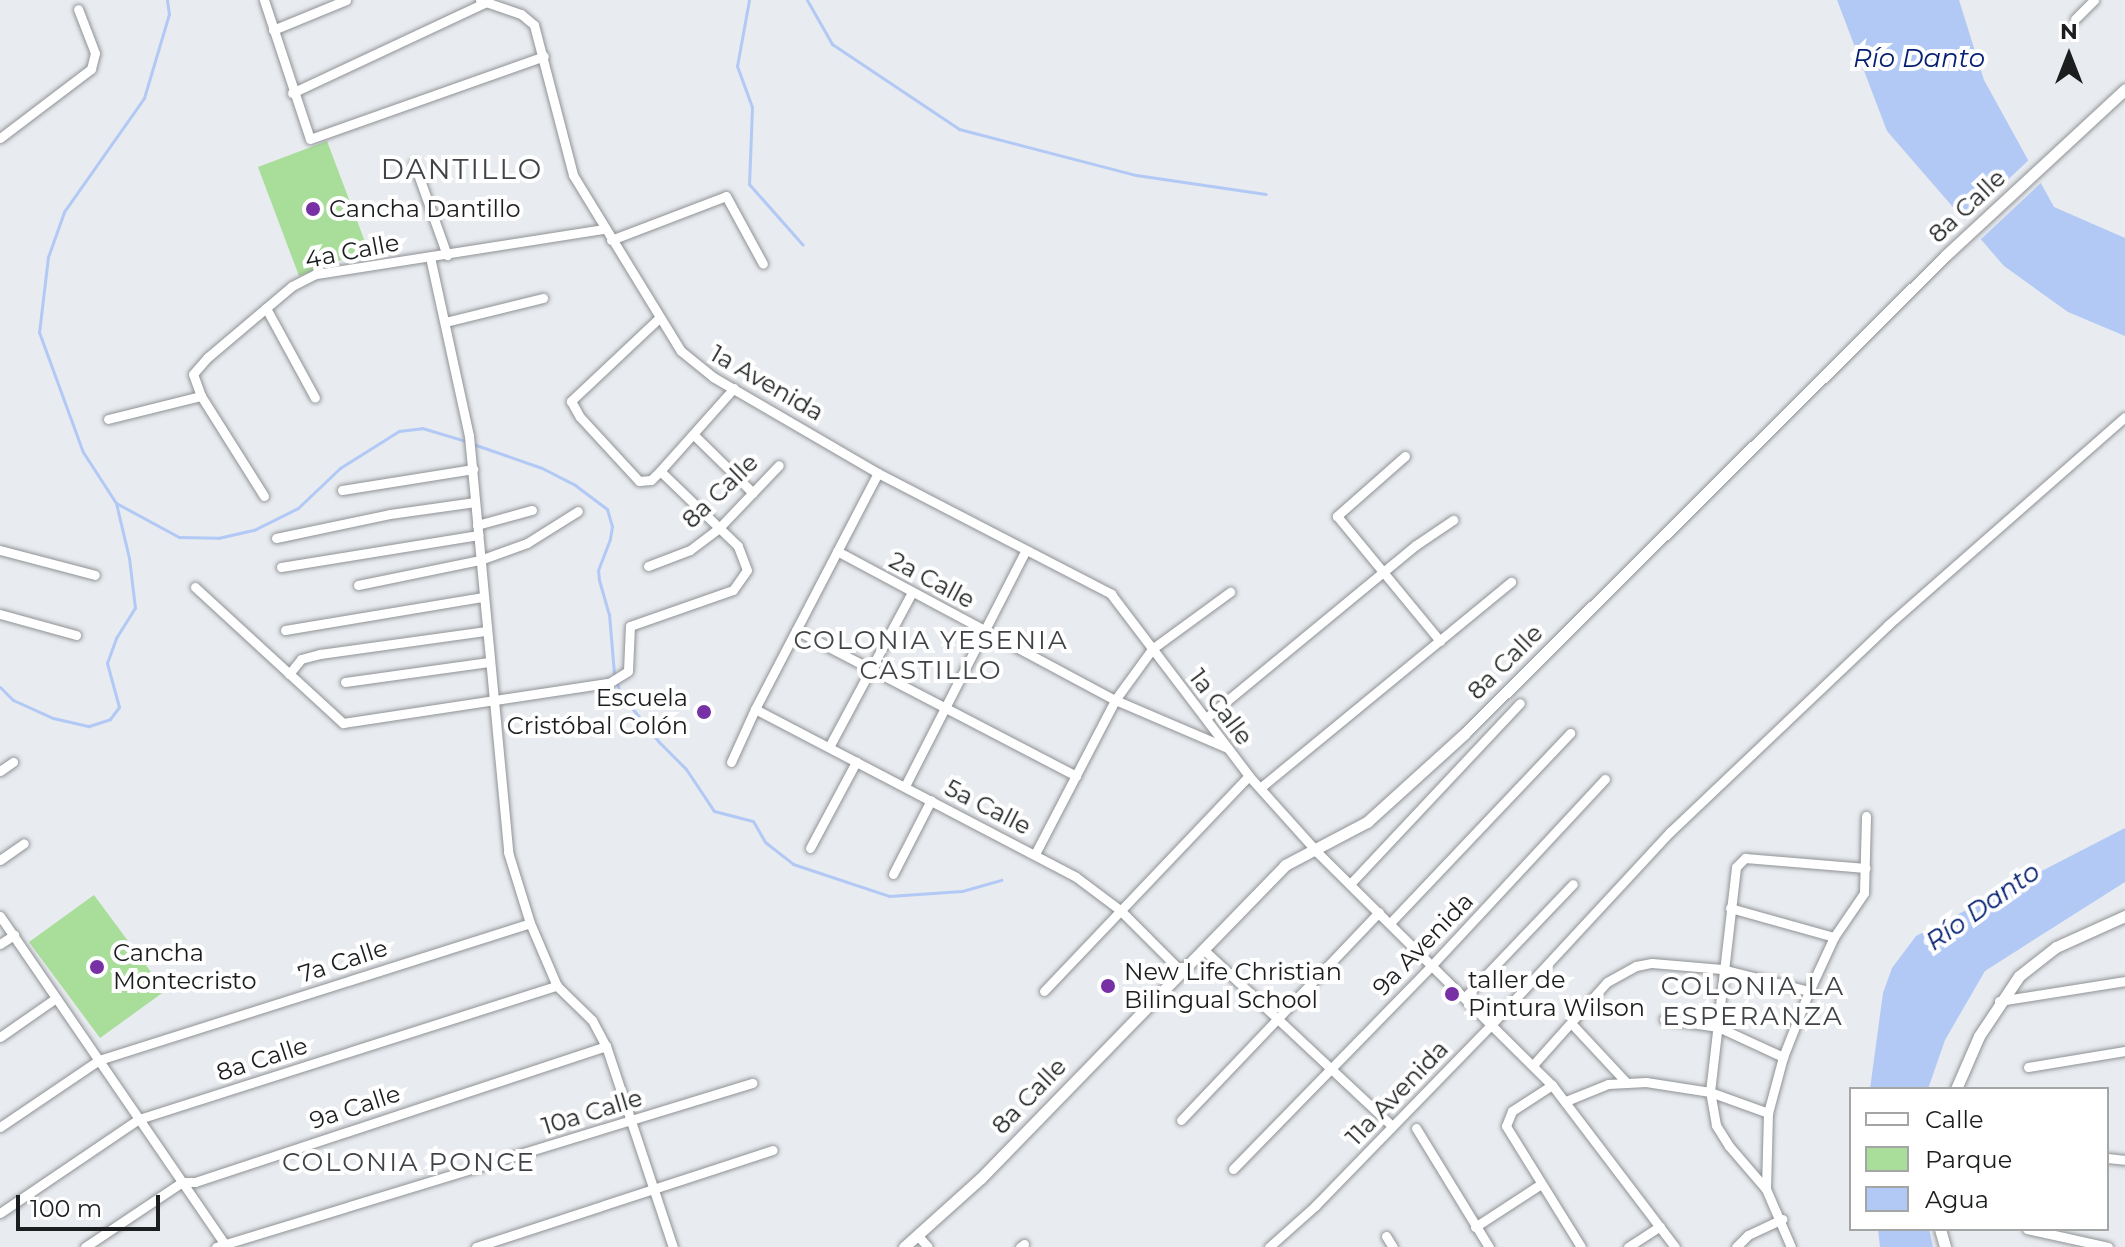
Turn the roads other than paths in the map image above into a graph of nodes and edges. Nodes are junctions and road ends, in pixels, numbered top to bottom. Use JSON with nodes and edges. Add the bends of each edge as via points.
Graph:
{"nodes":[{"id":1,"x":264,"y":0,"type":"edge"},
{"id":2,"x":346,"y":0,"type":"edge"},
{"id":3,"x":2094,"y":0,"type":"edge"},
{"id":4,"x":483,"y":1,"type":"edge"},
{"id":5,"x":78,"y":9,"type":"dead end"},
{"id":6,"x":2075,"y":19,"type":"dead end"},
{"id":7,"x":273,"y":30,"type":"junction"},
{"id":8,"x":544,"y":56,"type":"junction"},
{"id":9,"x":2125,"y":89,"type":"edge"},
{"id":10,"x":292,"y":93,"type":"junction"},
{"id":11,"x":0,"y":138,"type":"edge"},
{"id":12,"x":414,"y":163,"type":"dead end"},
{"id":13,"x":605,"y":229,"type":"junction"},
{"id":14,"x":611,"y":240,"type":"junction"},
{"id":15,"x":447,"y":255,"type":"junction"},
{"id":16,"x":430,"y":257,"type":"junction"},
{"id":17,"x":763,"y":264,"type":"dead end"},
{"id":18,"x":543,"y":298,"type":"dead end"},
{"id":19,"x":266,"y":308,"type":"junction"},
{"id":20,"x":658,"y":319,"type":"junction"},
{"id":21,"x":445,"y":322,"type":"junction"},
{"id":22,"x":734,"y":388,"type":"junction"},
{"id":23,"x":201,"y":396,"type":"junction"},
{"id":24,"x":315,"y":398,"type":"dead end"},
{"id":25,"x":2125,"y":417,"type":"edge"},
{"id":26,"x":108,"y":419,"type":"dead end"},
{"id":27,"x":695,"y":436,"type":"junction"},
{"id":28,"x":1405,"y":456,"type":"dead end"},
{"id":29,"x":779,"y":465,"type":"dead end"},
{"id":30,"x":473,"y":469,"type":"junction"},
{"id":31,"x":660,"y":471,"type":"junction"},
{"id":32,"x":878,"y":473,"type":"junction"},
{"id":33,"x":342,"y":490,"type":"dead end"},
{"id":34,"x":753,"y":493,"type":"junction"},
{"id":35,"x":264,"y":496,"type":"dead end"},
{"id":36,"x":475,"y":502,"type":"junction"},
{"id":37,"x":532,"y":510,"type":"dead end"},
{"id":38,"x":578,"y":511,"type":"dead end"},
{"id":39,"x":1453,"y":520,"type":"dead end"},
{"id":40,"x":718,"y":529,"type":"junction"},
{"id":41,"x":478,"y":530,"type":"junction"},
{"id":42,"x":276,"y":538,"type":"dead end"},
{"id":43,"x":0,"y":550,"type":"edge"},
{"id":44,"x":1026,"y":550,"type":"junction"},
{"id":45,"x":837,"y":551,"type":"junction"},
{"id":46,"x":480,"y":560,"type":"junction"},
{"id":47,"x":648,"y":566,"type":"dead end"},
{"id":48,"x":281,"y":567,"type":"dead end"},
{"id":49,"x":1383,"y":572,"type":"junction"},
{"id":50,"x":95,"y":575,"type":"dead end"},
{"id":51,"x":1511,"y":582,"type":"dead end"},
{"id":52,"x":358,"y":585,"type":"dead end"},
{"id":53,"x":195,"y":587,"type":"dead end"},
{"id":54,"x":912,"y":592,"type":"junction"},
{"id":55,"x":1230,"y":592,"type":"dead end"},
{"id":56,"x":483,"y":597,"type":"junction"},
{"id":57,"x":0,"y":614,"type":"edge"},
{"id":58,"x":285,"y":630,"type":"dead end"},
{"id":59,"x":796,"y":630,"type":"junction"},
{"id":60,"x":486,"y":631,"type":"junction"},
{"id":61,"x":985,"y":631,"type":"junction"},
{"id":62,"x":76,"y":635,"type":"dead end"},
{"id":63,"x":1440,"y":641,"type":"junction"},
{"id":64,"x":1152,"y":649,"type":"junction"},
{"id":65,"x":489,"y":662,"type":"junction"},
{"id":66,"x":871,"y":670,"type":"junction"},
{"id":67,"x":289,"y":674,"type":"junction"},
{"id":68,"x":345,"y":682,"type":"dead end"},
{"id":69,"x":492,"y":698,"type":"junction"},
{"id":70,"x":1115,"y":700,"type":"junction"},
{"id":71,"x":1520,"y":703,"type":"dead end"},
{"id":72,"x":945,"y":708,"type":"junction"},
{"id":73,"x":755,"y":709,"type":"junction"},
{"id":74,"x":1206,"y":718,"type":"junction"},
{"id":75,"x":1570,"y":733,"type":"dead end"},
{"id":76,"x":829,"y":747,"type":"junction"},
{"id":77,"x":1225,"y":747,"type":"junction"},
{"id":78,"x":13,"y":762,"type":"dead end"},
{"id":79,"x":731,"y":762,"type":"dead end"},
{"id":80,"x":856,"y":762,"type":"junction"},
{"id":81,"x":0,"y":771,"type":"edge"},
{"id":82,"x":1076,"y":776,"type":"junction"},
{"id":83,"x":1249,"y":776,"type":"junction"},
{"id":84,"x":1605,"y":779,"type":"dead end"},
{"id":85,"x":905,"y":786,"type":"junction"},
{"id":86,"x":1260,"y":788,"type":"junction"},
{"id":87,"x":931,"y":800,"type":"junction"},
{"id":88,"x":1866,"y":816,"type":"dead end"},
{"id":89,"x":24,"y":843,"type":"dead end"},
{"id":90,"x":810,"y":848,"type":"dead end"},
{"id":91,"x":1315,"y":849,"type":"junction"},
{"id":92,"x":1035,"y":854,"type":"junction"},
{"id":93,"x":0,"y":860,"type":"edge"},
{"id":94,"x":1866,"y":868,"type":"junction"},
{"id":95,"x":893,"y":874,"type":"dead end"},
{"id":96,"x":1350,"y":884,"type":"junction"},
{"id":97,"x":1573,"y":884,"type":"dead end"},
{"id":98,"x":1730,"y":908,"type":"junction"},
{"id":99,"x":1120,"y":910,"type":"junction"},
{"id":100,"x":1379,"y":912,"type":"junction"},
{"id":101,"x":0,"y":916,"type":"edge"},
{"id":102,"x":2125,"y":916,"type":"edge"},
{"id":103,"x":530,"y":923,"type":"junction"},
{"id":104,"x":1390,"y":923,"type":"junction"},
{"id":105,"x":14,"y":935,"type":"junction"},
{"id":106,"x":1834,"y":937,"type":"junction"},
{"id":107,"x":0,"y":944,"type":"edge"},
{"id":108,"x":1203,"y":949,"type":"junction"},
{"id":109,"x":1432,"y":965,"type":"junction"},
{"id":110,"x":1722,"y":969,"type":"junction"},
{"id":111,"x":1181,"y":971,"type":"junction"},
{"id":112,"x":2125,"y":981,"type":"edge"},
{"id":113,"x":557,"y":986,"type":"junction"},
{"id":114,"x":1044,"y":991,"type":"dead end"},
{"id":115,"x":1809,"y":991,"type":"junction"},
{"id":116,"x":1465,"y":997,"type":"junction"},
{"id":117,"x":56,"y":998,"type":"junction"},
{"id":118,"x":1999,"y":1001,"type":"junction"},
{"id":119,"x":1274,"y":1019,"type":"junction"},
{"id":120,"x":1664,"y":1019,"type":"dead end"},
{"id":121,"x":1571,"y":1023,"type":"junction"},
{"id":122,"x":1492,"y":1024,"type":"junction"},
{"id":123,"x":1718,"y":1027,"type":"junction"},
{"id":124,"x":0,"y":1037,"type":"edge"},
{"id":125,"x":606,"y":1046,"type":"junction"},
{"id":126,"x":2125,"y":1051,"type":"edge"},
{"id":127,"x":1783,"y":1057,"type":"junction"},
{"id":128,"x":99,"y":1060,"type":"junction"},
{"id":129,"x":1533,"y":1065,"type":"junction"},
{"id":130,"x":2028,"y":1067,"type":"dead end"},
{"id":131,"x":1330,"y":1068,"type":"junction"},
{"id":132,"x":752,"y":1083,"type":"dead end"},
{"id":133,"x":1627,"y":1083,"type":"junction"},
{"id":134,"x":1552,"y":1085,"type":"junction"},
{"id":135,"x":1957,"y":1087,"type":"edge"},
{"id":136,"x":1710,"y":1092,"type":"junction"},
{"id":137,"x":1566,"y":1101,"type":"junction"},
{"id":138,"x":1768,"y":1113,"type":"junction"},
{"id":139,"x":139,"y":1119,"type":"junction"},
{"id":140,"x":1181,"y":1120,"type":"dead end"},
{"id":141,"x":632,"y":1121,"type":"junction"},
{"id":142,"x":1392,"y":1126,"type":"junction"},
{"id":143,"x":0,"y":1127,"type":"edge"},
{"id":144,"x":1416,"y":1128,"type":"dead end"},
{"id":145,"x":773,"y":1150,"type":"dead end"},
{"id":146,"x":1233,"y":1169,"type":"dead end"},
{"id":147,"x":182,"y":1182,"type":"junction"},
{"id":148,"x":1541,"y":1184,"type":"junction"},
{"id":149,"x":655,"y":1188,"type":"junction"},
{"id":150,"x":1766,"y":1189,"type":"junction"},
{"id":151,"x":0,"y":1213,"type":"edge"},
{"id":152,"x":1783,"y":1219,"type":"junction"},
{"id":153,"x":1660,"y":1226,"type":"junction"},
{"id":154,"x":1475,"y":1227,"type":"junction"},
{"id":155,"x":2036,"y":1231,"type":"edge"},
{"id":156,"x":1386,"y":1236,"type":"dead end"},
{"id":157,"x":919,"y":1237,"type":"junction"},
{"id":158,"x":222,"y":1245,"type":"edge"},
{"id":159,"x":85,"y":1247,"type":"edge"},
{"id":160,"x":476,"y":1247,"type":"edge"},
{"id":161,"x":673,"y":1247,"type":"edge"},
{"id":162,"x":904,"y":1247,"type":"edge"},
{"id":163,"x":928,"y":1247,"type":"edge"},
{"id":164,"x":1269,"y":1247,"type":"edge"},
{"id":165,"x":1393,"y":1247,"type":"edge"},
{"id":166,"x":1489,"y":1247,"type":"edge"},
{"id":167,"x":1581,"y":1247,"type":"edge"},
{"id":168,"x":1628,"y":1247,"type":"edge"},
{"id":169,"x":1675,"y":1247,"type":"edge"},
{"id":170,"x":1736,"y":1247,"type":"edge"},
{"id":171,"x":1791,"y":1247,"type":"edge"},
{"id":172,"x":2108,"y":1247,"type":"edge"}],
"edges":[{"from":1,"to":7,"type":"street"},
{"from":2,"to":7,"type":"street"},
{"from":3,"to":6,"type":"street"},
{"from":4,"to":8,"type":"street","name":"1a Avenida","via":[[530,21]]},
{"from":4,"to":10,"type":"street"},
{"from":5,"to":11,"type":"street","via":[[95,53],[91,69]]},
{"from":7,"to":10,"type":"street"},
{"from":8,"to":10,"type":"street","via":[[309,139]]},
{"from":8,"to":13,"type":"street","name":"1a Avenida","via":[[566,159]]},
{"from":9,"to":91,"type":"street","name":"8a Calle","via":[[1946,255],[1464,734],[1367,822]]},
{"from":12,"to":15,"type":"street"},
{"from":13,"to":14,"type":"street","name":"1a Avenida"},
{"from":13,"to":15,"type":"street","name":"4a Calle"},
{"from":14,"to":17,"type":"street","via":[[726,196]]},
{"from":14,"to":20,"type":"street","name":"1a Avenida"},
{"from":15,"to":16,"type":"street","name":"4a Calle"},
{"from":16,"to":19,"type":"street","name":"4a Calle","via":[[307,277]]},
{"from":16,"to":21,"type":"street"},
{"from":18,"to":21,"type":"street"},
{"from":19,"to":23,"type":"street","name":"4a Calle","via":[[195,369]]},
{"from":19,"to":24,"type":"street"},
{"from":20,"to":22,"type":"street","name":"1a Avenida","via":[[692,362]]},
{"from":20,"to":31,"type":"street","via":[[571,401],[639,481],[651,480]]},
{"from":21,"to":30,"type":"street"},
{"from":22,"to":27,"type":"street"},
{"from":22,"to":32,"type":"street","name":"1a Avenida"},
{"from":23,"to":26,"type":"street"},
{"from":23,"to":35,"type":"street"},
{"from":25,"to":122,"type":"street","name":"11a Avenida","via":[[1888,625],[1670,832]]},
{"from":27,"to":31,"type":"street"},
{"from":27,"to":34,"type":"street"},
{"from":28,"to":49,"type":"street","via":[[1337,516]]},
{"from":29,"to":34,"type":"street","name":"8a Calle"},
{"from":30,"to":33,"type":"street"},
{"from":30,"to":36,"type":"street"},
{"from":31,"to":40,"type":"street"},
{"from":32,"to":44,"type":"street","name":"1a Calle"},
{"from":32,"to":45,"type":"street"},
{"from":34,"to":40,"type":"street","name":"8a Calle"},
{"from":36,"to":41,"type":"street"},
{"from":36,"to":42,"type":"street"},
{"from":37,"to":41,"type":"street"},
{"from":38,"to":46,"type":"street","via":[[527,543]]},
{"from":39,"to":49,"type":"street"},
{"from":40,"to":47,"type":"street","name":"8a Calle","via":[[690,550]]},
{"from":40,"to":69,"type":"street","via":[[744,555],[747,570],[733,590],[630,626],[628,671],[622,678]]},
{"from":41,"to":46,"type":"street"},
{"from":41,"to":48,"type":"street"},
{"from":43,"to":50,"type":"street"},
{"from":44,"to":61,"type":"street"},
{"from":44,"to":64,"type":"street","name":"1a Calle","via":[[1111,594]]},
{"from":45,"to":54,"type":"street","name":"2a Calle"},
{"from":45,"to":59,"type":"street"},
{"from":46,"to":52,"type":"street"},
{"from":46,"to":56,"type":"street"},
{"from":49,"to":63,"type":"street"},
{"from":49,"to":74,"type":"street"},
{"from":51,"to":63,"type":"street"},
{"from":53,"to":67,"type":"street"},
{"from":54,"to":61,"type":"street","name":"2a Calle"},
{"from":54,"to":66,"type":"street"},
{"from":55,"to":64,"type":"street"},
{"from":56,"to":58,"type":"street"},
{"from":56,"to":60,"type":"street"},
{"from":57,"to":62,"type":"street"},
{"from":59,"to":66,"type":"street"},
{"from":59,"to":73,"type":"street"},
{"from":60,"to":65,"type":"street"},
{"from":60,"to":67,"type":"street","via":[[320,654],[301,659]]},
{"from":61,"to":70,"type":"street","name":"2a Calle"},
{"from":61,"to":72,"type":"street"},
{"from":63,"to":86,"type":"street"},
{"from":64,"to":70,"type":"street"},
{"from":64,"to":74,"type":"street","name":"1a Calle"},
{"from":65,"to":68,"type":"street"},
{"from":65,"to":69,"type":"street"},
{"from":66,"to":72,"type":"street"},
{"from":66,"to":76,"type":"street"},
{"from":67,"to":69,"type":"street","via":[[343,723]]},
{"from":69,"to":103,"type":"street","via":[[508,852]]},
{"from":70,"to":77,"type":"street","name":"2a Calle"},
{"from":70,"to":82,"type":"street"},
{"from":71,"to":96,"type":"street"},
{"from":72,"to":82,"type":"street"},
{"from":72,"to":85,"type":"street"},
{"from":73,"to":76,"type":"street","name":"5a Calle"},
{"from":73,"to":79,"type":"street"},
{"from":74,"to":77,"type":"street","name":"1a Calle"},
{"from":75,"to":104,"type":"street"},
{"from":76,"to":80,"type":"street","name":"5a Calle"},
{"from":77,"to":83,"type":"street","name":"1a Calle"},
{"from":78,"to":81,"type":"street"},
{"from":80,"to":85,"type":"street","name":"5a Calle"},
{"from":80,"to":90,"type":"street"},
{"from":82,"to":92,"type":"street"},
{"from":83,"to":86,"type":"street","name":"1a Calle"},
{"from":83,"to":99,"type":"street"},
{"from":84,"to":109,"type":"street","name":"9a Avenida"},
{"from":85,"to":87,"type":"street","name":"5a Calle"},
{"from":86,"to":91,"type":"street","name":"1a Calle"},
{"from":87,"to":92,"type":"street","name":"5a Calle"},
{"from":87,"to":95,"type":"street"},
{"from":88,"to":94,"type":"street"},
{"from":89,"to":93,"type":"street"},
{"from":91,"to":96,"type":"street","name":"1a Calle"},
{"from":91,"to":108,"type":"street","name":"8a Calle","via":[[1285,865]]},
{"from":92,"to":99,"type":"street","name":"5a Calle"},
{"from":94,"to":98,"type":"street","via":[[1745,858],[1736,867]]},
{"from":94,"to":106,"type":"street","via":[[1864,893]]},
{"from":96,"to":100,"type":"street","name":"1a Calle"},
{"from":97,"to":116,"type":"street"},
{"from":98,"to":106,"type":"street"},
{"from":98,"to":110,"type":"street"},
{"from":99,"to":111,"type":"street","name":"5a Calle"},
{"from":99,"to":114,"type":"street"},
{"from":100,"to":104,"type":"street","name":"1a Calle"},
{"from":100,"to":119,"type":"street"},
{"from":101,"to":105,"type":"street"},
{"from":102,"to":118,"type":"street","via":[[2056,947],[2019,976]]},
{"from":103,"to":113,"type":"street"},
{"from":103,"to":128,"type":"street","name":"7a Calle"},
{"from":104,"to":109,"type":"street","name":"1a Calle"},
{"from":105,"to":107,"type":"street"},
{"from":105,"to":117,"type":"street"},
{"from":106,"to":115,"type":"street"},
{"from":108,"to":111,"type":"street","name":"8a Calle"},
{"from":108,"to":119,"type":"street"},
{"from":109,"to":116,"type":"street","name":"1a Calle"},
{"from":109,"to":131,"type":"street","name":"9a Avenida"},
{"from":110,"to":115,"type":"street"},
{"from":110,"to":121,"type":"street","via":[[1636,966],[1607,982]]},
{"from":110,"to":123,"type":"street"},
{"from":111,"to":157,"type":"street","name":"8a Calle"},
{"from":112,"to":118,"type":"street"},
{"from":113,"to":125,"type":"street","via":[[592,1020]]},
{"from":113,"to":139,"type":"street","name":"8a Calle"},
{"from":115,"to":127,"type":"street"},
{"from":116,"to":122,"type":"street","name":"1a Calle"},
{"from":117,"to":124,"type":"street"},
{"from":117,"to":128,"type":"street"},
{"from":118,"to":135,"type":"street"},
{"from":119,"to":131,"type":"street"},
{"from":119,"to":140,"type":"street"},
{"from":120,"to":123,"type":"street"},
{"from":121,"to":129,"type":"street"},
{"from":121,"to":133,"type":"street"},
{"from":122,"to":129,"type":"street"},
{"from":122,"to":142,"type":"street","name":"11a Avenida"},
{"from":123,"to":127,"type":"street"},
{"from":123,"to":136,"type":"street"},
{"from":125,"to":141,"type":"street"},
{"from":125,"to":147,"type":"street","name":"9a Calle"},
{"from":126,"to":130,"type":"street"},
{"from":127,"to":138,"type":"street"},
{"from":128,"to":139,"type":"street"},
{"from":128,"to":143,"type":"street","name":"7a Calle"},
{"from":129,"to":134,"type":"street"},
{"from":131,"to":142,"type":"street"},
{"from":131,"to":146,"type":"street","name":"9a Avenida"},
{"from":132,"to":141,"type":"street","name":"10a Calle"},
{"from":133,"to":136,"type":"street"},
{"from":133,"to":137,"type":"street","via":[[1608,1084]]},
{"from":134,"to":137,"type":"street"},
{"from":134,"to":148,"type":"street","via":[[1512,1111],[1506,1122]]},
{"from":136,"to":138,"type":"street"},
{"from":136,"to":150,"type":"street","via":[[1716,1125]]},
{"from":137,"to":153,"type":"street"},
{"from":138,"to":150,"type":"street"},
{"from":139,"to":147,"type":"street"},
{"from":139,"to":151,"type":"street","name":"8a Calle"},
{"from":141,"to":149,"type":"street"},
{"from":141,"to":158,"type":"street","name":"10a Calle"},
{"from":142,"to":164,"type":"street","name":"11a Avenida"},
{"from":144,"to":154,"type":"street"},
{"from":145,"to":149,"type":"street"},
{"from":147,"to":158,"type":"street"},
{"from":147,"to":159,"type":"street","name":"9a Calle"},
{"from":148,"to":154,"type":"street"},
{"from":148,"to":167,"type":"street"},
{"from":149,"to":160,"type":"street"},
{"from":149,"to":161,"type":"street"},
{"from":150,"to":152,"type":"street"},
{"from":152,"to":170,"type":"street","via":[[1748,1235]]},
{"from":152,"to":171,"type":"street"},
{"from":153,"to":168,"type":"street"},
{"from":153,"to":169,"type":"street"},
{"from":154,"to":166,"type":"street"},
{"from":155,"to":172,"type":"street"},
{"from":156,"to":165,"type":"street"},
{"from":157,"to":162,"type":"street","name":"8a Calle"},
{"from":157,"to":163,"type":"street"}]}
